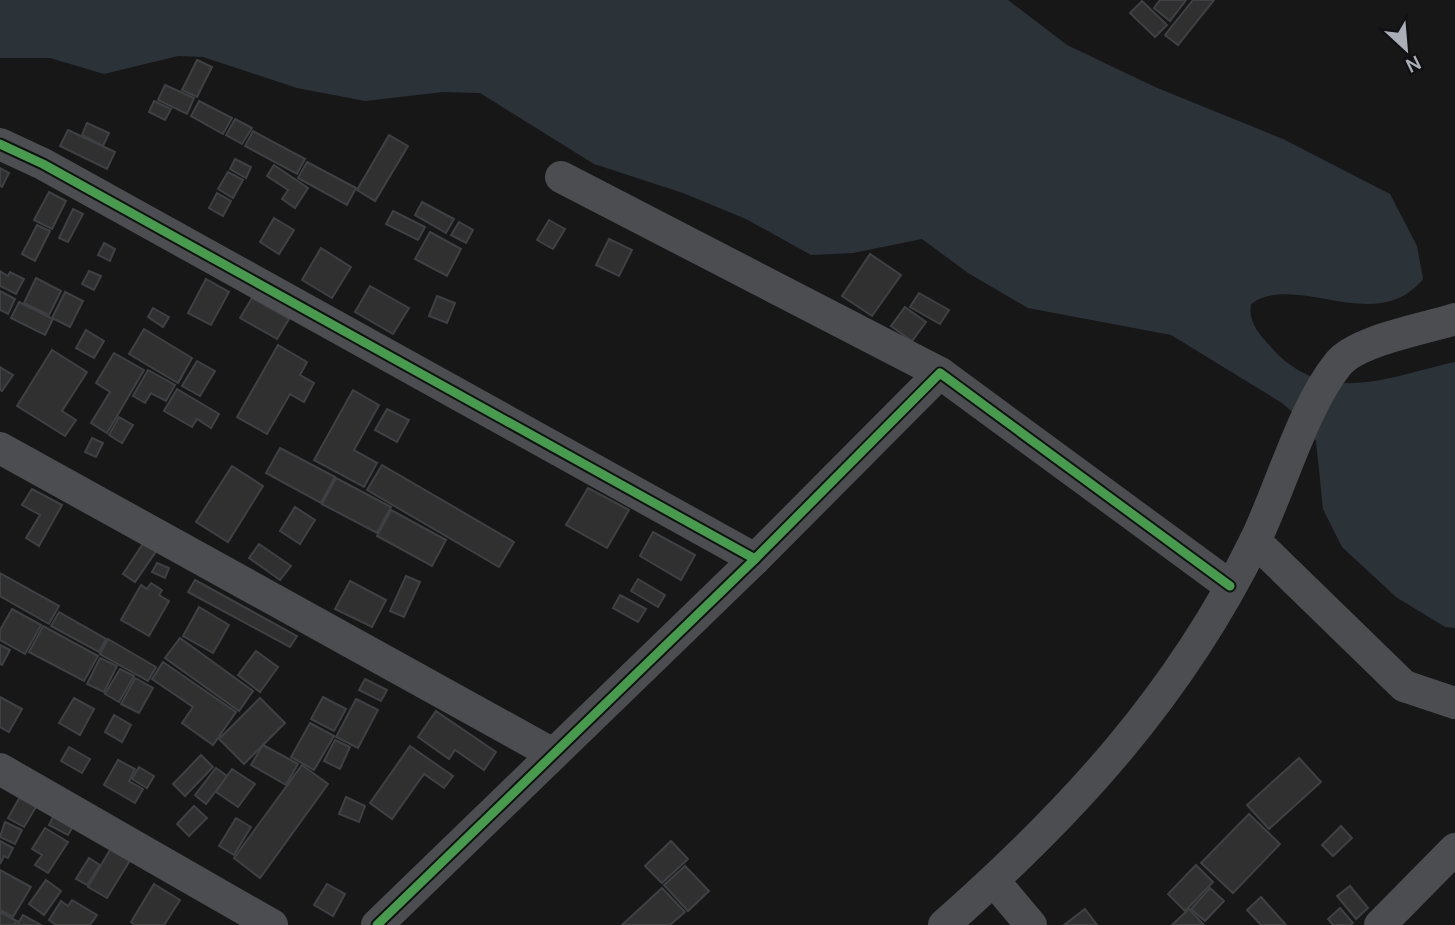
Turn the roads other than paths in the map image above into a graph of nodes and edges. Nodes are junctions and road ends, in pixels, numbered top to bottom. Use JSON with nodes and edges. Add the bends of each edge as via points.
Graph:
{"nodes":[{"id":1,"x":0,"y":144,"type":"edge"},
{"id":2,"x":561,"y":177,"type":"dead end"},
{"id":3,"x":1455,"y":319,"type":"edge"},
{"id":4,"x":940,"y":373,"type":"junction"},
{"id":5,"x":0,"y":448,"type":"edge"},
{"id":6,"x":1255,"y":541,"type":"junction"},
{"id":7,"x":755,"y":559,"type":"junction"},
{"id":8,"x":1230,"y":586,"type":"junction"},
{"id":9,"x":1455,"y":703,"type":"edge"},
{"id":10,"x":553,"y":754,"type":"junction"},
{"id":11,"x":0,"y":769,"type":"edge"},
{"id":12,"x":1455,"y":849,"type":"edge"},
{"id":13,"x":994,"y":881,"type":"junction"},
{"id":14,"x":272,"y":925,"type":"edge"},
{"id":15,"x":377,"y":925,"type":"edge"},
{"id":16,"x":944,"y":925,"type":"edge"},
{"id":17,"x":1031,"y":925,"type":"edge"},
{"id":18,"x":1380,"y":925,"type":"edge"}],
"edges":[{"from":1,"to":7,"type":"street"},
{"from":2,"to":4,"type":"street"},
{"from":3,"to":6,"type":"street","via":[[1357,349],[1338,363],[1318,397]]},
{"from":4,"to":7,"type":"street"},
{"from":4,"to":8,"type":"street"},
{"from":5,"to":10,"type":"street"},
{"from":6,"to":8,"type":"street"},
{"from":6,"to":9,"type":"street","via":[[1404,686]]},
{"from":7,"to":10,"type":"street"},
{"from":8,"to":13,"type":"street","via":[[1165,695],[1075,802]]},
{"from":10,"to":15,"type":"street"},
{"from":11,"to":14,"type":"street"},
{"from":12,"to":18,"type":"street"},
{"from":13,"to":16,"type":"street"},
{"from":13,"to":17,"type":"street"}]}
